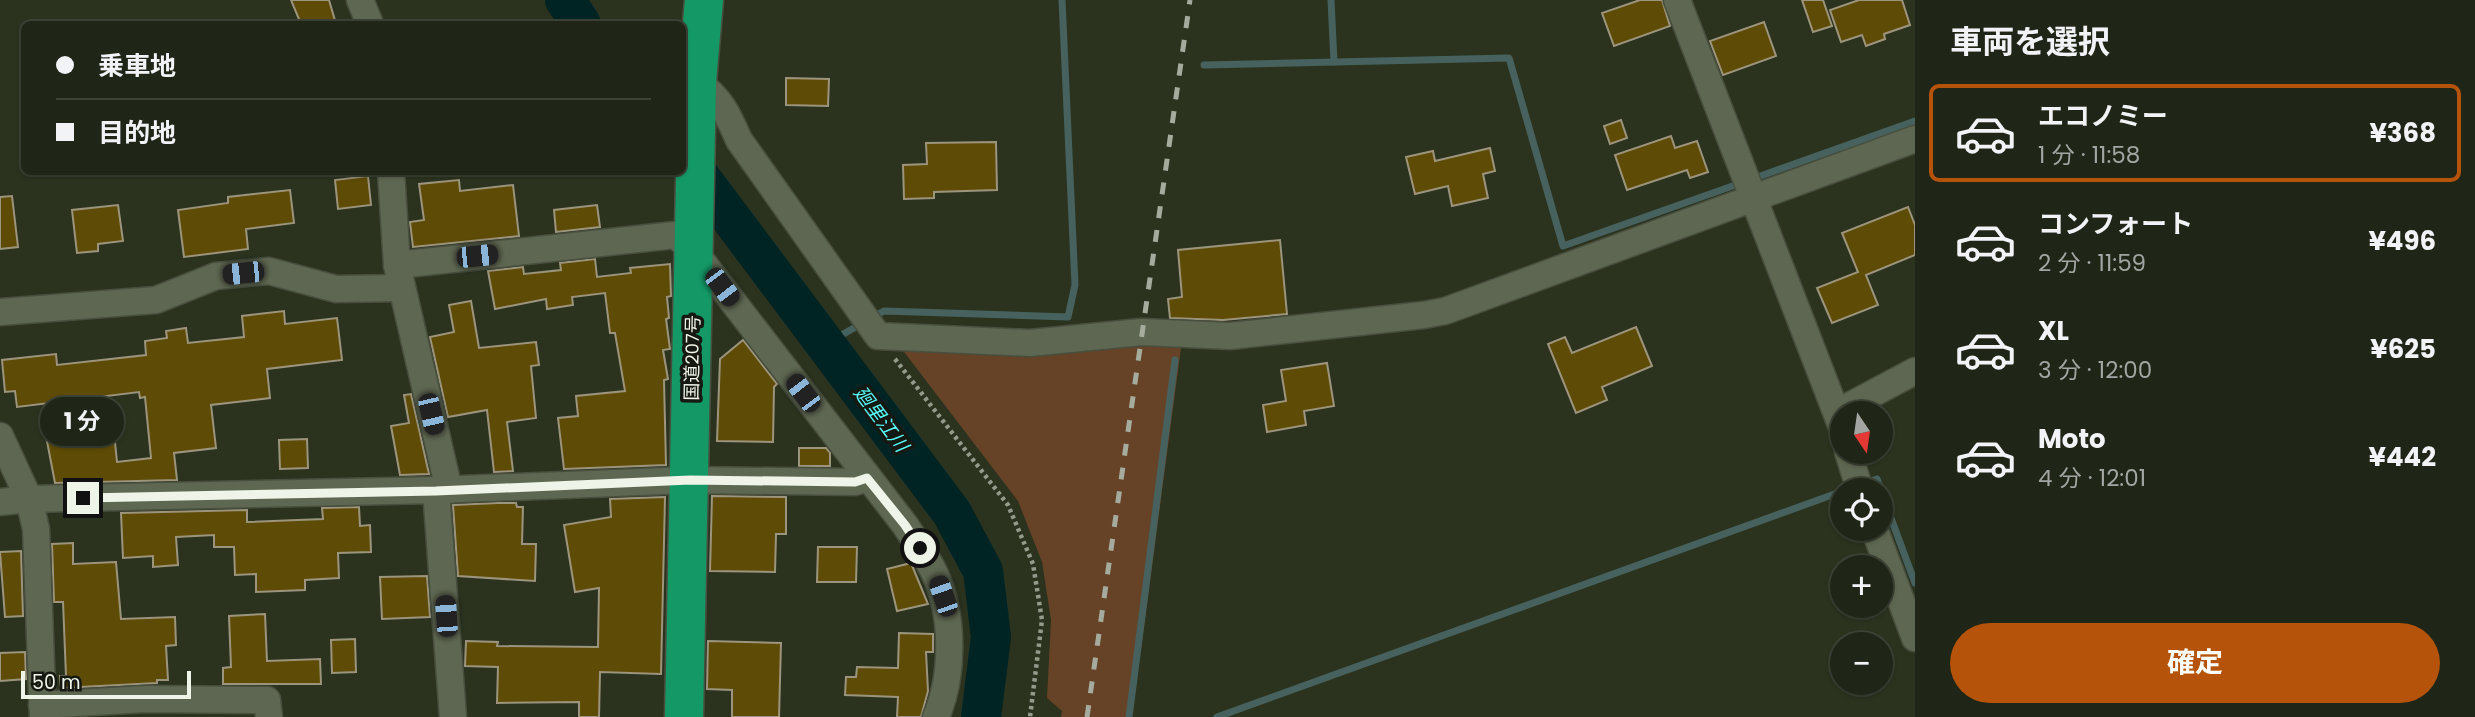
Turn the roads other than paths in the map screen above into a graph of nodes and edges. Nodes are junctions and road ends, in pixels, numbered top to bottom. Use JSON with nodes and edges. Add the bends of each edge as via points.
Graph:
{"nodes":[{"id":1,"x":360,"y":0,"type":"edge"},
{"id":2,"x":704,"y":0,"type":"edge"},
{"id":3,"x":1677,"y":0,"type":"edge"},
{"id":4,"x":369,"y":21,"type":"edge"},
{"id":5,"x":697,"y":82,"type":"junction"},
{"id":6,"x":1915,"y":139,"type":"edge"},
{"id":7,"x":391,"y":175,"type":"edge"},
{"id":8,"x":1749,"y":186,"type":"junction"},
{"id":9,"x":694,"y":251,"type":"junction"},
{"id":10,"x":399,"y":276,"type":"junction"},
{"id":11,"x":0,"y":312,"type":"edge"},
{"id":12,"x":1915,"y":371,"type":"edge"},
{"id":13,"x":1832,"y":401,"type":"edge"},
{"id":14,"x":1870,"y":401,"type":"edge"},
{"id":15,"x":0,"y":436,"type":"edge"},
{"id":16,"x":867,"y":478,"type":"junction"},
{"id":17,"x":690,"y":480,"type":"junction"},
{"id":18,"x":442,"y":490,"type":"junction"},
{"id":19,"x":29,"y":499,"type":"junction"},
{"id":20,"x":0,"y":502,"type":"edge"},
{"id":21,"x":1879,"y":541,"type":"edge"},
{"id":22,"x":1915,"y":638,"type":"edge"},
{"id":23,"x":42,"y":711,"type":"edge"},
{"id":24,"x":269,"y":717,"type":"edge"},
{"id":25,"x":453,"y":717,"type":"edge"},
{"id":26,"x":684,"y":717,"type":"edge"},
{"id":27,"x":936,"y":717,"type":"edge"}],
"edges":[{"from":1,"to":4,"type":"street"},
{"from":2,"to":5,"type":"highway","name":"国道207号"},
{"from":3,"to":8,"type":"street"},
{"from":5,"to":8,"type":"street","via":[[725,107],[739,140],[870,326],[1030,343],[1142,332],[1230,335],[1445,311]]},
{"from":5,"to":9,"type":"highway","name":"国道207号"},
{"from":6,"to":8,"type":"street"},
{"from":7,"to":10,"type":"street"},
{"from":8,"to":13,"type":"street"},
{"from":9,"to":10,"type":"street","via":[[675,235],[663,234]]},
{"from":9,"to":16,"type":"street"},
{"from":9,"to":17,"type":"highway","name":"国道207号"},
{"from":10,"to":11,"type":"street","via":[[335,289],[269,271],[216,276],[156,300]]},
{"from":10,"to":18,"type":"street"},
{"from":12,"to":14,"type":"street"},
{"from":15,"to":19,"type":"street"},
{"from":16,"to":17,"type":"street","via":[[855,482]]},
{"from":16,"to":27,"type":"street","via":[[905,525],[943,596],[950,651]]},
{"from":17,"to":18,"type":"street"},
{"from":17,"to":26,"type":"highway","name":"国道207号"},
{"from":18,"to":19,"type":"street"},
{"from":18,"to":25,"type":"street"},
{"from":19,"to":20,"type":"street"},
{"from":19,"to":23,"type":"street","via":[[36,529]]},
{"from":21,"to":22,"type":"street"},
{"from":23,"to":24,"type":"street","via":[[145,699],[267,700]]}]}
